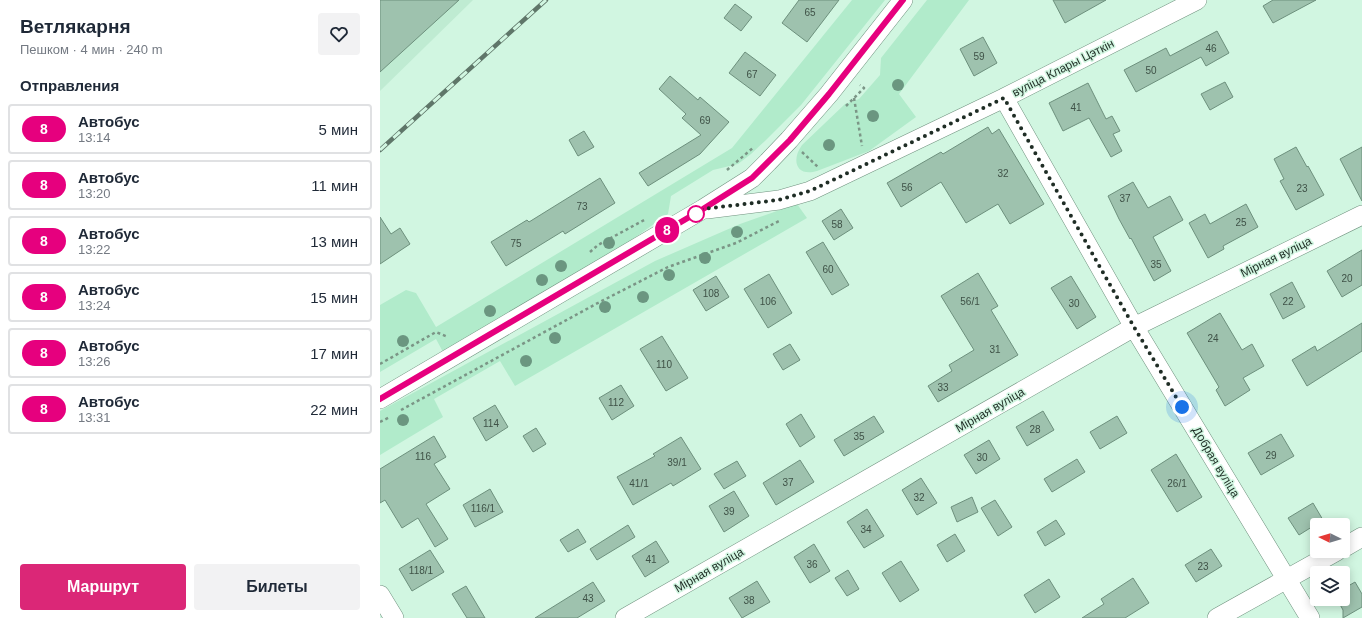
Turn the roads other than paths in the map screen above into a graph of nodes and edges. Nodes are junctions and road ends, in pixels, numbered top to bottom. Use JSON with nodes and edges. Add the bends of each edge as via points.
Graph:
{"nodes":[{"id":1,"x":903,"y":0,"type":"edge"},
{"id":2,"x":1197,"y":0,"type":"edge"},
{"id":3,"x":1004,"y":98,"type":"junction"},
{"id":4,"x":703,"y":209,"type":"junction"},
{"id":5,"x":1362,"y":215,"type":"edge"},
{"id":6,"x":1134,"y":327,"type":"junction"},
{"id":7,"x":380,"y":400,"type":"edge"},
{"id":8,"x":1362,"y":537,"type":"edge"},
{"id":9,"x":1350,"y":544,"type":"edge"},
{"id":10,"x":1324,"y":558,"type":"edge"},
{"id":11,"x":1287,"y":579,"type":"junction"},
{"id":12,"x":380,"y":595,"type":"edge"},
{"id":13,"x":394,"y":618,"type":"edge"},
{"id":14,"x":625,"y":618,"type":"edge"},
{"id":15,"x":1217,"y":618,"type":"edge"},
{"id":16,"x":1310,"y":618,"type":"edge"}],
"edges":[{"from":1,"to":4,"type":"street","via":[[829,94],[784,145],[752,178]]},
{"from":2,"to":3,"type":"street","name":"вуліца Клары Цэткін"},
{"from":3,"to":4,"type":"street","name":"вуліца Клары Цэткін","via":[[810,191],[778,200]]},
{"from":3,"to":6,"type":"street","name":"Добрая вуліца"},
{"from":4,"to":7,"type":"street"},
{"from":5,"to":6,"type":"street","name":"Мірная вуліца"},
{"from":6,"to":11,"type":"street","name":"Добрая вуліца"},
{"from":6,"to":14,"type":"street","name":"Мірная вуліца"},
{"from":8,"to":9,"type":"street"},
{"from":10,"to":11,"type":"street"},
{"from":11,"to":15,"type":"street"},
{"from":11,"to":16,"type":"street","name":"Добрая вуліца"},
{"from":12,"to":13,"type":"street"}]}
